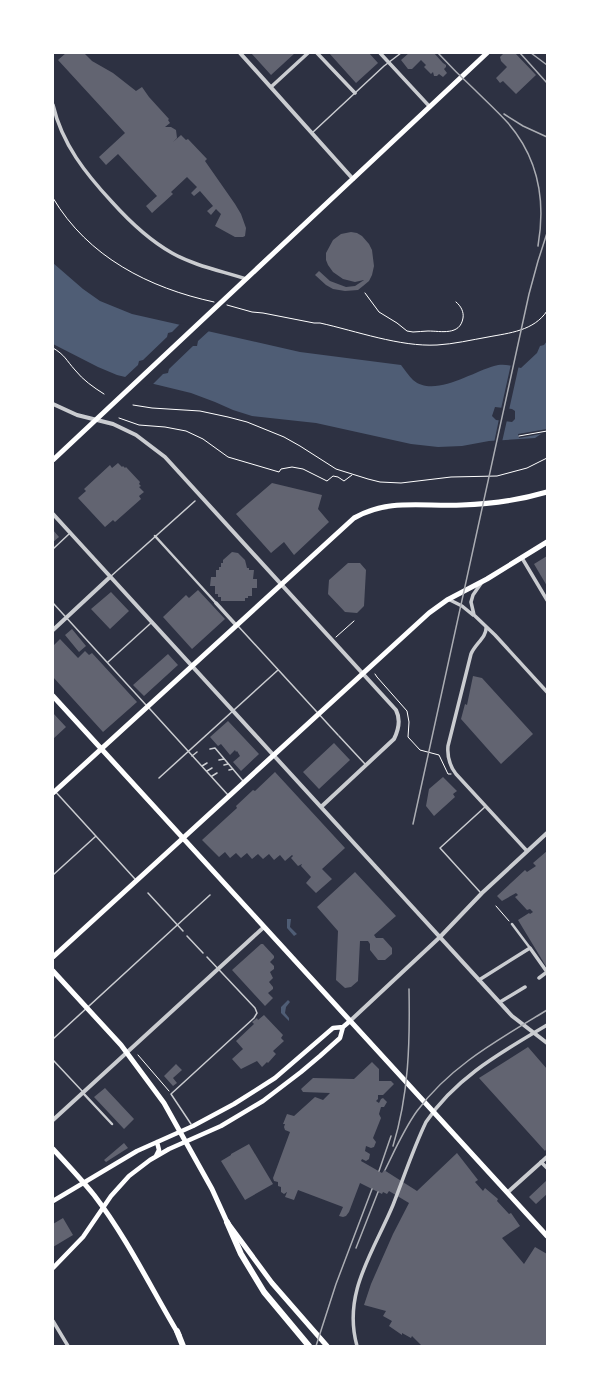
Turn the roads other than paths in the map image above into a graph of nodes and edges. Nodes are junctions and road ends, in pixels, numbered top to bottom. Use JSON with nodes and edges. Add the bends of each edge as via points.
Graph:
{"nodes":[{"id":1,"x":240,"y":53,"type":"edge"},
{"id":2,"x":308,"y":53,"type":"edge"},
{"id":3,"x":317,"y":53,"type":"edge"},
{"id":4,"x":380,"y":53,"type":"edge"},
{"id":5,"x":401,"y":53,"type":"edge"},
{"id":6,"x":487,"y":53,"type":"edge"},
{"id":7,"x":389,"y":63,"type":"junction"},
{"id":8,"x":271,"y":87,"type":"junction"},
{"id":9,"x":355,"y":93,"type":"junction"},
{"id":10,"x":53,"y":105,"type":"edge"},
{"id":11,"x":430,"y":106,"type":"junction"},
{"id":12,"x":312,"y":133,"type":"junction"},
{"id":13,"x":353,"y":179,"type":"junction"},
{"id":14,"x":246,"y":279,"type":"junction"},
{"id":15,"x":53,"y":404,"type":"edge"},
{"id":16,"x":96,"y":420,"type":"junction"},
{"id":17,"x":53,"y":460,"type":"edge"},
{"id":18,"x":547,"y":492,"type":"edge"},
{"id":19,"x":195,"y":501,"type":"dead end"},
{"id":20,"x":53,"y":514,"type":"edge"},
{"id":21,"x":70,"y":533,"type":"junction"},
{"id":22,"x":155,"y":536,"type":"junction"},
{"id":23,"x":547,"y":542,"type":"edge"},
{"id":24,"x":53,"y":549,"type":"edge"},
{"id":25,"x":522,"y":558,"type":"junction"},
{"id":26,"x":110,"y":577,"type":"junction"},
{"id":27,"x":484,"y":581,"type":"junction"},
{"id":28,"x":281,"y":584,"type":"junction"},
{"id":29,"x":448,"y":599,"type":"junction"},
{"id":30,"x":547,"y":600,"type":"edge"},
{"id":31,"x":53,"y":603,"type":"edge"},
{"id":32,"x":216,"y":603,"type":"joint"},
{"id":33,"x":474,"y":616,"type":"junction"},
{"id":34,"x":66,"y":618,"type":"junction"},
{"id":35,"x":152,"y":622,"type":"junction"},
{"id":36,"x":236,"y":625,"type":"junction"},
{"id":37,"x":486,"y":627,"type":"junction"},
{"id":38,"x":53,"y":630,"type":"edge"},
{"id":39,"x":107,"y":663,"type":"junction"},
{"id":40,"x":192,"y":666,"type":"junction"},
{"id":41,"x":278,"y":670,"type":"junction"},
{"id":42,"x":362,"y":673,"type":"junction"},
{"id":43,"x":547,"y":692,"type":"edge"},
{"id":44,"x":53,"y":696,"type":"edge"},
{"id":45,"x":147,"y":706,"type":"junction"},
{"id":46,"x":233,"y":711,"type":"junction"},
{"id":47,"x":318,"y":714,"type":"junction"},
{"id":48,"x":101,"y":748,"type":"junction"},
{"id":49,"x":210,"y":749,"type":"dead end"},
{"id":50,"x":188,"y":751,"type":"junction"},
{"id":51,"x":197,"y":752,"type":"dead end"},
{"id":52,"x":274,"y":755,"type":"junction"},
{"id":53,"x":192,"y":756,"type":"junction"},
{"id":54,"x":224,"y":759,"type":"junction"},
{"id":55,"x":219,"y":760,"type":"dead end"},
{"id":56,"x":207,"y":763,"type":"dead end"},
{"id":57,"x":228,"y":764,"type":"junction"},
{"id":58,"x":224,"y":765,"type":"dead end"},
{"id":59,"x":202,"y":766,"type":"junction"},
{"id":60,"x":366,"y":766,"type":"junction"},
{"id":61,"x":212,"y":768,"type":"dead end"},
{"id":62,"x":233,"y":769,"type":"junction"},
{"id":63,"x":229,"y":770,"type":"dead end"},
{"id":64,"x":207,"y":772,"type":"junction"},
{"id":65,"x":217,"y":773,"type":"dead end"},
{"id":66,"x":212,"y":776,"type":"junction"},
{"id":67,"x":159,"y":778,"type":"dead end"},
{"id":68,"x":244,"y":782,"type":"junction"},
{"id":69,"x":54,"y":791,"type":"edge"},
{"id":70,"x":229,"y":796,"type":"junction"},
{"id":71,"x":486,"y":806,"type":"junction"},
{"id":72,"x":321,"y":807,"type":"junction"},
{"id":73,"x":547,"y":833,"type":"edge"},
{"id":74,"x":96,"y":836,"type":"junction"},
{"id":75,"x":183,"y":838,"type":"junction"},
{"id":76,"x":527,"y":851,"type":"junction"},
{"id":77,"x":53,"y":875,"type":"edge"},
{"id":78,"x":137,"y":880,"type":"junction"},
{"id":79,"x":148,"y":893,"type":"dead end"},
{"id":80,"x":482,"y":893,"type":"junction"},
{"id":81,"x":210,"y":895,"type":"dead end"},
{"id":82,"x":512,"y":924,"type":"road end"},
{"id":83,"x":178,"y":925,"type":"junction"},
{"id":84,"x":264,"y":927,"type":"junction"},
{"id":85,"x":183,"y":932,"type":"dead end"},
{"id":86,"x":187,"y":936,"type":"dead end"},
{"id":87,"x":440,"y":937,"type":"junction"},
{"id":88,"x":530,"y":948,"type":"junction"},
{"id":89,"x":203,"y":953,"type":"dead end"},
{"id":90,"x":53,"y":957,"type":"edge"},
{"id":91,"x":207,"y":957,"type":"dead end"},
{"id":92,"x":218,"y":970,"type":"junction"},
{"id":93,"x":53,"y":971,"type":"edge"},
{"id":94,"x":547,"y":972,"type":"edge"},
{"id":95,"x":539,"y":978,"type":"dead end"},
{"id":96,"x":479,"y":980,"type":"junction"},
{"id":97,"x":525,"y":987,"type":"dead end"},
{"id":98,"x":500,"y":1002,"type":"junction"},
{"id":99,"x":87,"y":1008,"type":"junction"},
{"id":100,"x":350,"y":1021,"type":"junction"},
{"id":101,"x":547,"y":1025,"type":"edge"},
{"id":102,"x":343,"y":1028,"type":"junction"},
{"id":103,"x":53,"y":1039,"type":"edge"},
{"id":104,"x":547,"y":1043,"type":"edge"},
{"id":105,"x":127,"y":1053,"type":"junction"},
{"id":106,"x":53,"y":1060,"type":"edge"},
{"id":107,"x":83,"y":1093,"type":"junction"},
{"id":108,"x":53,"y":1120,"type":"edge"},
{"id":109,"x":112,"y":1124,"type":"dead end"},
{"id":110,"x":193,"y":1126,"type":"junction"},
{"id":111,"x":157,"y":1142,"type":"junction"},
{"id":112,"x":53,"y":1149,"type":"edge"},
{"id":113,"x":155,"y":1157,"type":"junction"},
{"id":114,"x":547,"y":1157,"type":"edge"},
{"id":115,"x":541,"y":1162,"type":"junction"},
{"id":116,"x":547,"y":1168,"type":"edge"},
{"id":117,"x":83,"y":1182,"type":"junction"},
{"id":118,"x":508,"y":1192,"type":"junction"},
{"id":119,"x":53,"y":1201,"type":"edge"},
{"id":120,"x":103,"y":1208,"type":"junction"},
{"id":121,"x":227,"y":1222,"type":"junction"},
{"id":122,"x":547,"y":1236,"type":"edge"},
{"id":123,"x":53,"y":1268,"type":"edge"},
{"id":124,"x":53,"y":1321,"type":"edge"},
{"id":125,"x":177,"y":1331,"type":"joint"},
{"id":126,"x":68,"y":1346,"type":"edge"},
{"id":127,"x":184,"y":1346,"type":"edge"},
{"id":128,"x":309,"y":1346,"type":"edge"},
{"id":129,"x":327,"y":1346,"type":"edge"},
{"id":130,"x":357,"y":1346,"type":"edge"}],
"edges":[{"from":1,"to":8,"type":"street"},
{"from":2,"to":8,"type":"street"},
{"from":3,"to":9,"type":"street"},
{"from":4,"to":7,"type":"street"},
{"from":5,"to":7,"type":"lane"},
{"from":6,"to":11,"type":"main road"},
{"from":7,"to":9,"type":"lane"},
{"from":7,"to":11,"type":"street"},
{"from":8,"to":12,"type":"street"},
{"from":9,"to":12,"type":"lane"},
{"from":10,"to":14,"type":"street","via":[[58,124],[80,164],[94,183],[146,235],[173,254]]},
{"from":11,"to":13,"type":"main road"},
{"from":12,"to":13,"type":"street"},
{"from":13,"to":14,"type":"main road"},
{"from":14,"to":16,"type":"main road"},
{"from":15,"to":16,"type":"street"},
{"from":16,"to":17,"type":"main road"},
{"from":16,"to":28,"type":"street","via":[[113,424],[136,435],[165,457]]},
{"from":18,"to":28,"type":"main road","via":[[487,503],[398,504],[369,511],[350,521]]},
{"from":19,"to":22,"type":"lane"},
{"from":20,"to":21,"type":"street"},
{"from":21,"to":24,"type":"lane"},
{"from":21,"to":26,"type":"street"},
{"from":22,"to":26,"type":"lane"},
{"from":22,"to":32,"type":"street"},
{"from":23,"to":25,"type":"main road"},
{"from":25,"to":27,"type":"main road"},
{"from":25,"to":30,"type":"street"},
{"from":26,"to":34,"type":"street"},
{"from":26,"to":35,"type":"street"},
{"from":27,"to":29,"type":"main road"},
{"from":27,"to":33,"type":"street","via":[[473,595],[471,604]]},
{"from":28,"to":36,"type":"main road"},
{"from":28,"to":42,"type":"street"},
{"from":29,"to":33,"type":"street"},
{"from":29,"to":42,"type":"main road"},
{"from":31,"to":34,"type":"lane"},
{"from":32,"to":36,"type":"street"},
{"from":33,"to":37,"type":"street"},
{"from":34,"to":38,"type":"street"},
{"from":34,"to":39,"type":"lane"},
{"from":35,"to":39,"type":"lane"},
{"from":35,"to":40,"type":"street"},
{"from":36,"to":40,"type":"main road"},
{"from":36,"to":41,"type":"lane"},
{"from":37,"to":43,"type":"street"},
{"from":37,"to":71,"type":"street","via":[[486,634],[471,654],[448,746],[449,763]]},
{"from":39,"to":45,"type":"lane"},
{"from":40,"to":45,"type":"main road"},
{"from":40,"to":46,"type":"street"},
{"from":41,"to":46,"type":"lane"},
{"from":41,"to":47,"type":"lane"},
{"from":42,"to":47,"type":"main road"},
{"from":42,"to":60,"type":"street","via":[[393,706],[398,717],[394,739]]},
{"from":44,"to":48,"type":"main road"},
{"from":45,"to":48,"type":"main road"},
{"from":45,"to":50,"type":"lane"},
{"from":46,"to":50,"type":"lane"},
{"from":46,"to":52,"type":"street"},
{"from":47,"to":52,"type":"main road"},
{"from":47,"to":60,"type":"lane"},
{"from":48,"to":69,"type":"main road"},
{"from":48,"to":75,"type":"main road"},
{"from":49,"to":54,"type":"lane","via":[[214,748]]},
{"from":50,"to":53,"type":"lane"},
{"from":50,"to":67,"type":"lane"},
{"from":51,"to":53,"type":"lane"},
{"from":52,"to":68,"type":"main road"},
{"from":52,"to":72,"type":"street"},
{"from":53,"to":59,"type":"lane"},
{"from":54,"to":55,"type":"lane"},
{"from":54,"to":57,"type":"lane"},
{"from":56,"to":59,"type":"lane"},
{"from":57,"to":58,"type":"lane"},
{"from":57,"to":62,"type":"lane"},
{"from":59,"to":64,"type":"lane"},
{"from":60,"to":72,"type":"street"},
{"from":61,"to":64,"type":"lane"},
{"from":62,"to":63,"type":"lane"},
{"from":62,"to":68,"type":"lane"},
{"from":64,"to":66,"type":"lane"},
{"from":65,"to":66,"type":"lane"},
{"from":66,"to":70,"type":"lane"},
{"from":68,"to":70,"type":"main road"},
{"from":69,"to":74,"type":"lane"},
{"from":70,"to":75,"type":"main road"},
{"from":71,"to":76,"type":"street"},
{"from":71,"to":80,"type":"lane","via":[[440,848]]},
{"from":72,"to":87,"type":"street"},
{"from":73,"to":76,"type":"street"},
{"from":74,"to":77,"type":"lane"},
{"from":74,"to":78,"type":"lane"},
{"from":75,"to":78,"type":"main road"},
{"from":75,"to":84,"type":"main road"},
{"from":76,"to":80,"type":"street"},
{"from":78,"to":90,"type":"main road"},
{"from":79,"to":83,"type":"lane"},
{"from":80,"to":87,"type":"street"},
{"from":81,"to":83,"type":"lane"},
{"from":82,"to":88,"type":"street"},
{"from":83,"to":85,"type":"lane"},
{"from":83,"to":99,"type":"lane"},
{"from":84,"to":92,"type":"street"},
{"from":84,"to":100,"type":"main road"},
{"from":86,"to":89,"type":"lane"},
{"from":87,"to":96,"type":"street"},
{"from":87,"to":100,"type":"street"},
{"from":88,"to":94,"type":"street"},
{"from":88,"to":96,"type":"street"},
{"from":91,"to":92,"type":"lane"},
{"from":92,"to":105,"type":"street"},
{"from":92,"to":110,"type":"lane","via":[[256,1013],[254,1018],[171,1094]]},
{"from":93,"to":99,"type":"main road"},
{"from":94,"to":95,"type":"street"},
{"from":96,"to":98,"type":"street"},
{"from":97,"to":98,"type":"street"},
{"from":98,"to":104,"type":"street","via":[[517,1020]]},
{"from":99,"to":103,"type":"lane"},
{"from":99,"to":105,"type":"main road"},
{"from":100,"to":102,"type":"main road"},
{"from":100,"to":118,"type":"main road"},
{"from":101,"to":130,"type":"street","via":[[474,1071],[444,1099],[426,1122],[354,1296],[354,1335]]},
{"from":102,"to":110,"type":"main road","via":[[333,1028],[253,1093]]},
{"from":102,"to":113,"type":"main road","via":[[340,1038],[263,1101],[221,1126]]},
{"from":105,"to":107,"type":"street"},
{"from":105,"to":121,"type":"main road","via":[[164,1103],[212,1189]]},
{"from":106,"to":107,"type":"lane"},
{"from":107,"to":108,"type":"street"},
{"from":107,"to":109,"type":"street"},
{"from":110,"to":111,"type":"main road"},
{"from":111,"to":113,"type":"main road","via":[[159,1150]]},
{"from":111,"to":117,"type":"main road"},
{"from":112,"to":117,"type":"main road"},
{"from":113,"to":120,"type":"main road","via":[[129,1176]]},
{"from":114,"to":115,"type":"street"},
{"from":115,"to":116,"type":"street"},
{"from":115,"to":118,"type":"street"},
{"from":117,"to":119,"type":"main road"},
{"from":117,"to":120,"type":"main road"},
{"from":118,"to":122,"type":"main road"},
{"from":120,"to":123,"type":"main road","via":[[83,1237]]},
{"from":120,"to":125,"type":"main road"},
{"from":121,"to":128,"type":"highway","via":[[254,1277]]},
{"from":121,"to":129,"type":"main road","via":[[272,1283]]},
{"from":124,"to":126,"type":"street"},
{"from":125,"to":127,"type":"highway"}]}
